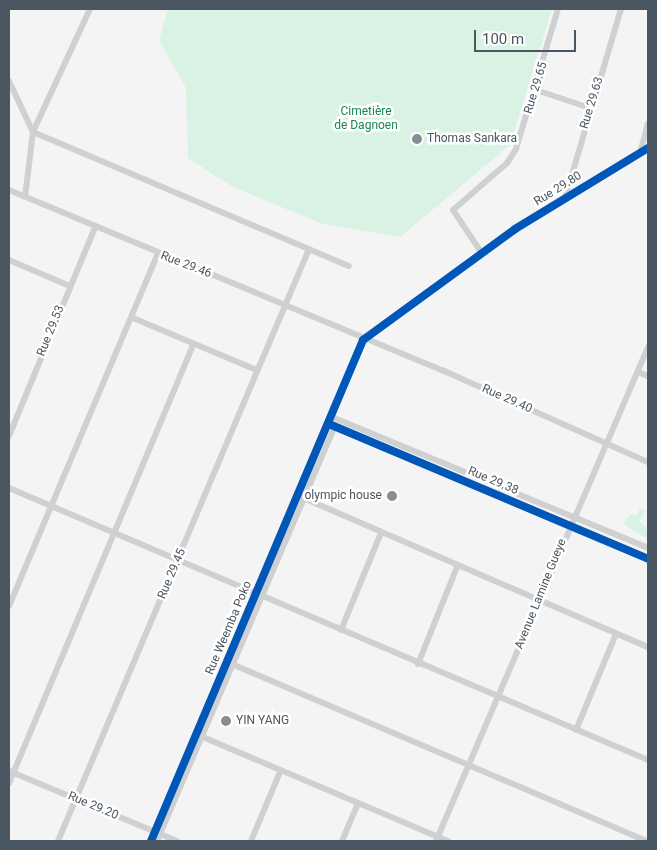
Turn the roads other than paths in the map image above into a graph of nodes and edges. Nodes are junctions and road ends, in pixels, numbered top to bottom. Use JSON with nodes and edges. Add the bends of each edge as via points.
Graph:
{"nodes":[{"id":1,"x":90,"y":9,"type":"edge"},
{"id":2,"x":558,"y":9,"type":"edge"},
{"id":3,"x":621,"y":9,"type":"edge"},
{"id":4,"x":9,"y":81,"type":"edge"},
{"id":5,"x":536,"y":90,"type":"junction"},
{"id":6,"x":590,"y":108,"type":"junction"},
{"id":7,"x":648,"y":124,"type":"edge"},
{"id":8,"x":33,"y":132,"type":"junction"},
{"id":9,"x":648,"y":148,"type":"edge"},
{"id":10,"x":640,"y":153,"type":"junction"},
{"id":11,"x":9,"y":190,"type":"edge"},
{"id":12,"x":26,"y":197,"type":"junction"},
{"id":13,"x":565,"y":198,"type":"junction"},
{"id":14,"x":95,"y":227,"type":"junction"},
{"id":15,"x":308,"y":249,"type":"junction"},
{"id":16,"x":481,"y":252,"type":"junction"},
{"id":17,"x":158,"y":254,"type":"junction"},
{"id":18,"x":9,"y":260,"type":"edge"},
{"id":19,"x":349,"y":266,"type":"dead end"},
{"id":20,"x":70,"y":286,"type":"junction"},
{"id":21,"x":284,"y":306,"type":"junction"},
{"id":22,"x":133,"y":318,"type":"junction"},
{"id":23,"x":363,"y":340,"type":"junction"},
{"id":24,"x":194,"y":345,"type":"junction"},
{"id":25,"x":648,"y":347,"type":"edge"},
{"id":26,"x":257,"y":370,"type":"junction"},
{"id":27,"x":638,"y":372,"type":"junction"},
{"id":28,"x":648,"y":376,"type":"edge"},
{"id":29,"x":332,"y":417,"type":"junction"},
{"id":30,"x":332,"y":425,"type":"junction"},
{"id":31,"x":9,"y":436,"type":"edge"},
{"id":32,"x":605,"y":444,"type":"junction"},
{"id":33,"x":648,"y":462,"type":"edge"},
{"id":34,"x":9,"y":488,"type":"edge"},
{"id":35,"x":301,"y":497,"type":"junction"},
{"id":36,"x":52,"y":505,"type":"junction"},
{"id":37,"x":573,"y":517,"type":"junction"},
{"id":38,"x":570,"y":526,"type":"junction"},
{"id":39,"x":115,"y":532,"type":"junction"},
{"id":40,"x":381,"y":533,"type":"junction"},
{"id":41,"x":648,"y":548,"type":"edge"},
{"id":42,"x":179,"y":559,"type":"junction"},
{"id":43,"x":648,"y":559,"type":"edge"},
{"id":44,"x":457,"y":568,"type":"junction"},
{"id":45,"x":260,"y":592,"type":"junction"},
{"id":46,"x":538,"y":602,"type":"junction"},
{"id":47,"x":9,"y":606,"type":"edge"},
{"id":48,"x":340,"y":630,"type":"junction"},
{"id":49,"x":616,"y":634,"type":"junction"},
{"id":50,"x":648,"y":647,"type":"edge"},
{"id":51,"x":230,"y":664,"type":"junction"},
{"id":52,"x":418,"y":664,"type":"junction"},
{"id":53,"x":499,"y":697,"type":"junction"},
{"id":54,"x":576,"y":730,"type":"junction"},
{"id":55,"x":199,"y":736,"type":"junction"},
{"id":56,"x":648,"y":760,"type":"edge"},
{"id":57,"x":470,"y":769,"type":"junction"},
{"id":58,"x":11,"y":772,"type":"edge"},
{"id":59,"x":280,"y":772,"type":"junction"},
{"id":60,"x":9,"y":783,"type":"edge"},
{"id":61,"x":76,"y":799,"type":"junction"},
{"id":62,"x":356,"y":804,"type":"junction"},
{"id":63,"x":158,"y":833,"type":"junction"},
{"id":64,"x":437,"y":839,"type":"edge"},
{"id":65,"x":58,"y":841,"type":"edge"},
{"id":66,"x":151,"y":841,"type":"edge"},
{"id":67,"x":157,"y":841,"type":"edge"},
{"id":68,"x":177,"y":841,"type":"edge"},
{"id":69,"x":251,"y":841,"type":"edge"},
{"id":70,"x":342,"y":841,"type":"edge"},
{"id":71,"x":448,"y":841,"type":"edge"},
{"id":72,"x":646,"y":841,"type":"edge"}],
"edges":[{"from":1,"to":8,"type":"street"},
{"from":2,"to":5,"type":"street","name":"Rue 29.65"},
{"from":3,"to":6,"type":"street","name":"Rue 29.63"},
{"from":4,"to":8,"type":"street"},
{"from":5,"to":6,"type":"street"},
{"from":5,"to":16,"type":"street","name":"Rue 29.65","via":[[511,158],[459,201],[453,213]]},
{"from":6,"to":13,"type":"street","name":"Rue 29.63"},
{"from":7,"to":10,"type":"street"},
{"from":8,"to":12,"type":"street"},
{"from":8,"to":15,"type":"street"},
{"from":9,"to":10,"type":"street","name":"Rue 29.80"},
{"from":10,"to":13,"type":"street","name":"Rue 29.80"},
{"from":11,"to":12,"type":"street","name":"Rue 29.46"},
{"from":12,"to":14,"type":"street","name":"Rue 29.46"},
{"from":13,"to":16,"type":"street","name":"Rue 29.80"},
{"from":14,"to":17,"type":"street","name":"Rue 29.46"},
{"from":14,"to":20,"type":"street","name":"Rue 29.53"},
{"from":15,"to":19,"type":"street"},
{"from":15,"to":21,"type":"street","name":"Rue 29.45"},
{"from":16,"to":23,"type":"street","name":"Rue 29.80"},
{"from":17,"to":21,"type":"street","name":"Rue 29.46"},
{"from":17,"to":22,"type":"street"},
{"from":18,"to":20,"type":"street"},
{"from":20,"to":31,"type":"street","name":"Rue 29.53"},
{"from":21,"to":23,"type":"street","name":"Rue 29.46"},
{"from":21,"to":26,"type":"street","name":"Rue 29.45"},
{"from":22,"to":24,"type":"street"},
{"from":22,"to":36,"type":"street"},
{"from":23,"to":29,"type":"street","name":"Rue Weemba Poko"},
{"from":23,"to":32,"type":"street","name":"Rue 29.40"},
{"from":24,"to":26,"type":"street"},
{"from":24,"to":39,"type":"street"},
{"from":25,"to":27,"type":"street","name":"Avenue Lamine Gueye"},
{"from":26,"to":42,"type":"street","name":"Rue 29.45"},
{"from":27,"to":28,"type":"street"},
{"from":27,"to":32,"type":"street","name":"Avenue Lamine Gueye"},
{"from":29,"to":30,"type":"street","name":"Rue Weemba Poko"},
{"from":29,"to":37,"type":"street"},
{"from":30,"to":35,"type":"street","name":"Rue Weemba Poko"},
{"from":30,"to":38,"type":"street","name":"Rue 29.38"},
{"from":32,"to":33,"type":"street","name":"Rue 29.40"},
{"from":32,"to":37,"type":"street","name":"Avenue Lamine Gueye"},
{"from":34,"to":36,"type":"street"},
{"from":35,"to":40,"type":"street"},
{"from":35,"to":45,"type":"street","name":"Rue Weemba Poko"},
{"from":36,"to":39,"type":"street"},
{"from":36,"to":47,"type":"street"},
{"from":37,"to":38,"type":"street","name":"Avenue Lamine Gueye"},
{"from":37,"to":41,"type":"street"},
{"from":38,"to":43,"type":"street","name":"Rue 29.38"},
{"from":38,"to":46,"type":"street","name":"Avenue Lamine Gueye"},
{"from":39,"to":42,"type":"street"},
{"from":39,"to":58,"type":"street"},
{"from":40,"to":44,"type":"street"},
{"from":40,"to":48,"type":"street"},
{"from":42,"to":45,"type":"street"},
{"from":42,"to":61,"type":"street","name":"Rue 29.45"},
{"from":44,"to":46,"type":"street"},
{"from":44,"to":52,"type":"street"},
{"from":45,"to":48,"type":"street"},
{"from":45,"to":51,"type":"street","name":"Rue Weemba Poko"},
{"from":46,"to":49,"type":"street"},
{"from":46,"to":53,"type":"street","name":"Avenue Lamine Gueye"},
{"from":48,"to":52,"type":"street"},
{"from":49,"to":50,"type":"street"},
{"from":49,"to":54,"type":"street"},
{"from":51,"to":55,"type":"street","name":"Rue Weemba Poko"},
{"from":51,"to":57,"type":"street"},
{"from":52,"to":53,"type":"street"},
{"from":53,"to":54,"type":"street"},
{"from":53,"to":57,"type":"street","name":"Avenue Lamine Gueye"},
{"from":54,"to":56,"type":"street"},
{"from":55,"to":59,"type":"street"},
{"from":55,"to":63,"type":"street","name":"Rue Weemba Poko"},
{"from":57,"to":64,"type":"street","name":"Avenue Lamine Gueye"},
{"from":57,"to":72,"type":"street"},
{"from":58,"to":60,"type":"street"},
{"from":58,"to":61,"type":"street","name":"Rue 29.20"},
{"from":59,"to":62,"type":"street"},
{"from":59,"to":69,"type":"street"},
{"from":61,"to":63,"type":"street","name":"Rue 29.20"},
{"from":61,"to":65,"type":"street","name":"Rue 29.45"},
{"from":62,"to":64,"type":"street"},
{"from":62,"to":70,"type":"street"},
{"from":63,"to":66,"type":"street","name":"Rue Weemba Poko"},
{"from":63,"to":67,"type":"street","name":"Rue Weemba Poko"},
{"from":63,"to":68,"type":"street","name":"Rue 29.20"},
{"from":64,"to":71,"type":"street"}]}
